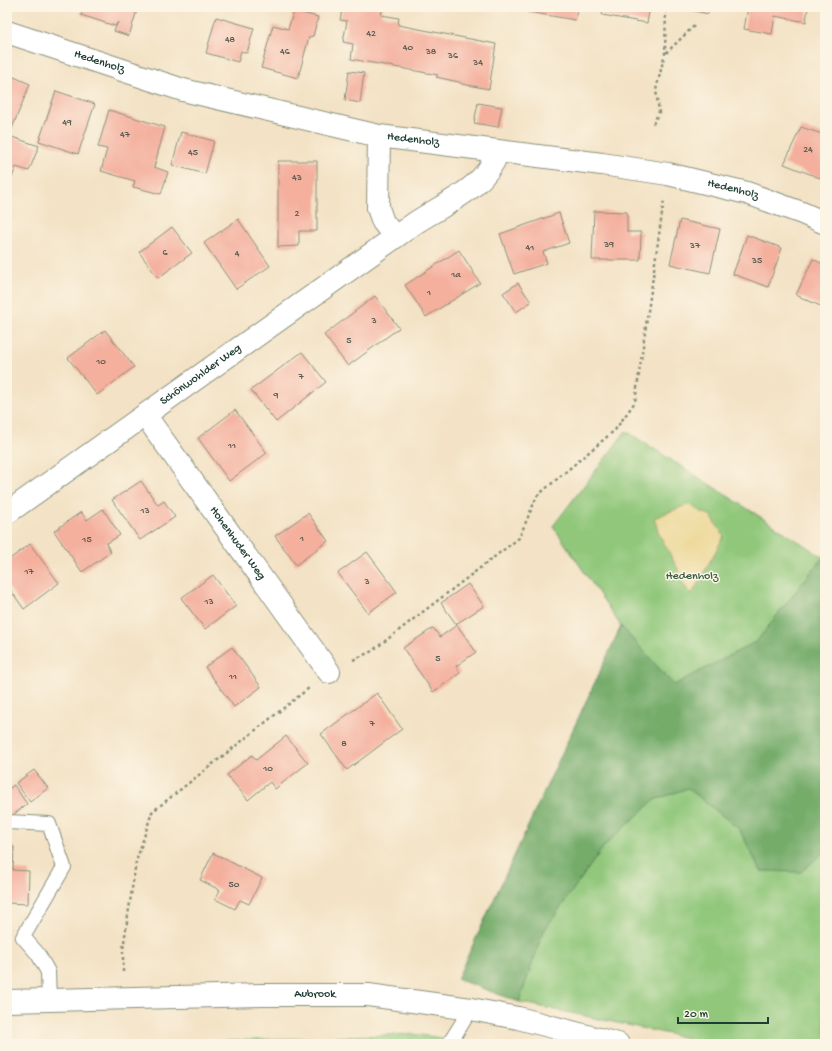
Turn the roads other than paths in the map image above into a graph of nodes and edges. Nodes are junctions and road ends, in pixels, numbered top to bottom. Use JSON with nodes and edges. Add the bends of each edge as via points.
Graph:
{"nodes":[{"id":1,"x":7,"y":32,"type":"edge"},
{"id":2,"x":379,"y":136,"type":"junction"},
{"id":3,"x":498,"y":152,"type":"junction"},
{"id":4,"x":825,"y":223,"type":"edge"},
{"id":5,"x":395,"y":237,"type":"junction"},
{"id":6,"x":145,"y":415,"type":"junction"},
{"id":7,"x":7,"y":513,"type":"edge"},
{"id":8,"x":329,"y":672,"type":"road end"},
{"id":9,"x":7,"y":822,"type":"edge"},
{"id":10,"x":49,"y":1000,"type":"junction"},
{"id":11,"x":7,"y":1001,"type":"edge"},
{"id":12,"x":471,"y":1009,"type":"junction"},
{"id":13,"x":449,"y":1044,"type":"edge"},
{"id":14,"x":618,"y":1044,"type":"edge"}],
"edges":[{"from":1,"to":2,"type":"street","name":"Hedenholz","via":[[183,90]]},
{"from":2,"to":3,"type":"street","name":"Hedenholz"},
{"from":2,"to":5,"type":"street","via":[[378,208],[383,222]]},
{"from":3,"to":4,"type":"street","name":"Hedenholz","via":[[668,174],[747,193]]},
{"from":3,"to":5,"type":"street","name":"Schönwohlder Weg","via":[[493,166],[482,180]]},
{"from":5,"to":6,"type":"street","name":"Schönwohlder Weg"},
{"from":6,"to":7,"type":"street","name":"Schönwohlder Weg"},
{"from":6,"to":8,"type":"street","name":"Hohenhuder Weg"},
{"from":9,"to":10,"type":"lane","via":[[49,824],[64,867],[22,937],[38,954],[48,972]]},
{"from":10,"to":11,"type":"street","name":"Aubrook"},
{"from":10,"to":12,"type":"street","name":"Aubrook","via":[[263,995],[368,996]]},
{"from":12,"to":13,"type":"lane"},
{"from":12,"to":14,"type":"street","name":"Aubrook","via":[[518,1018]]}]}
